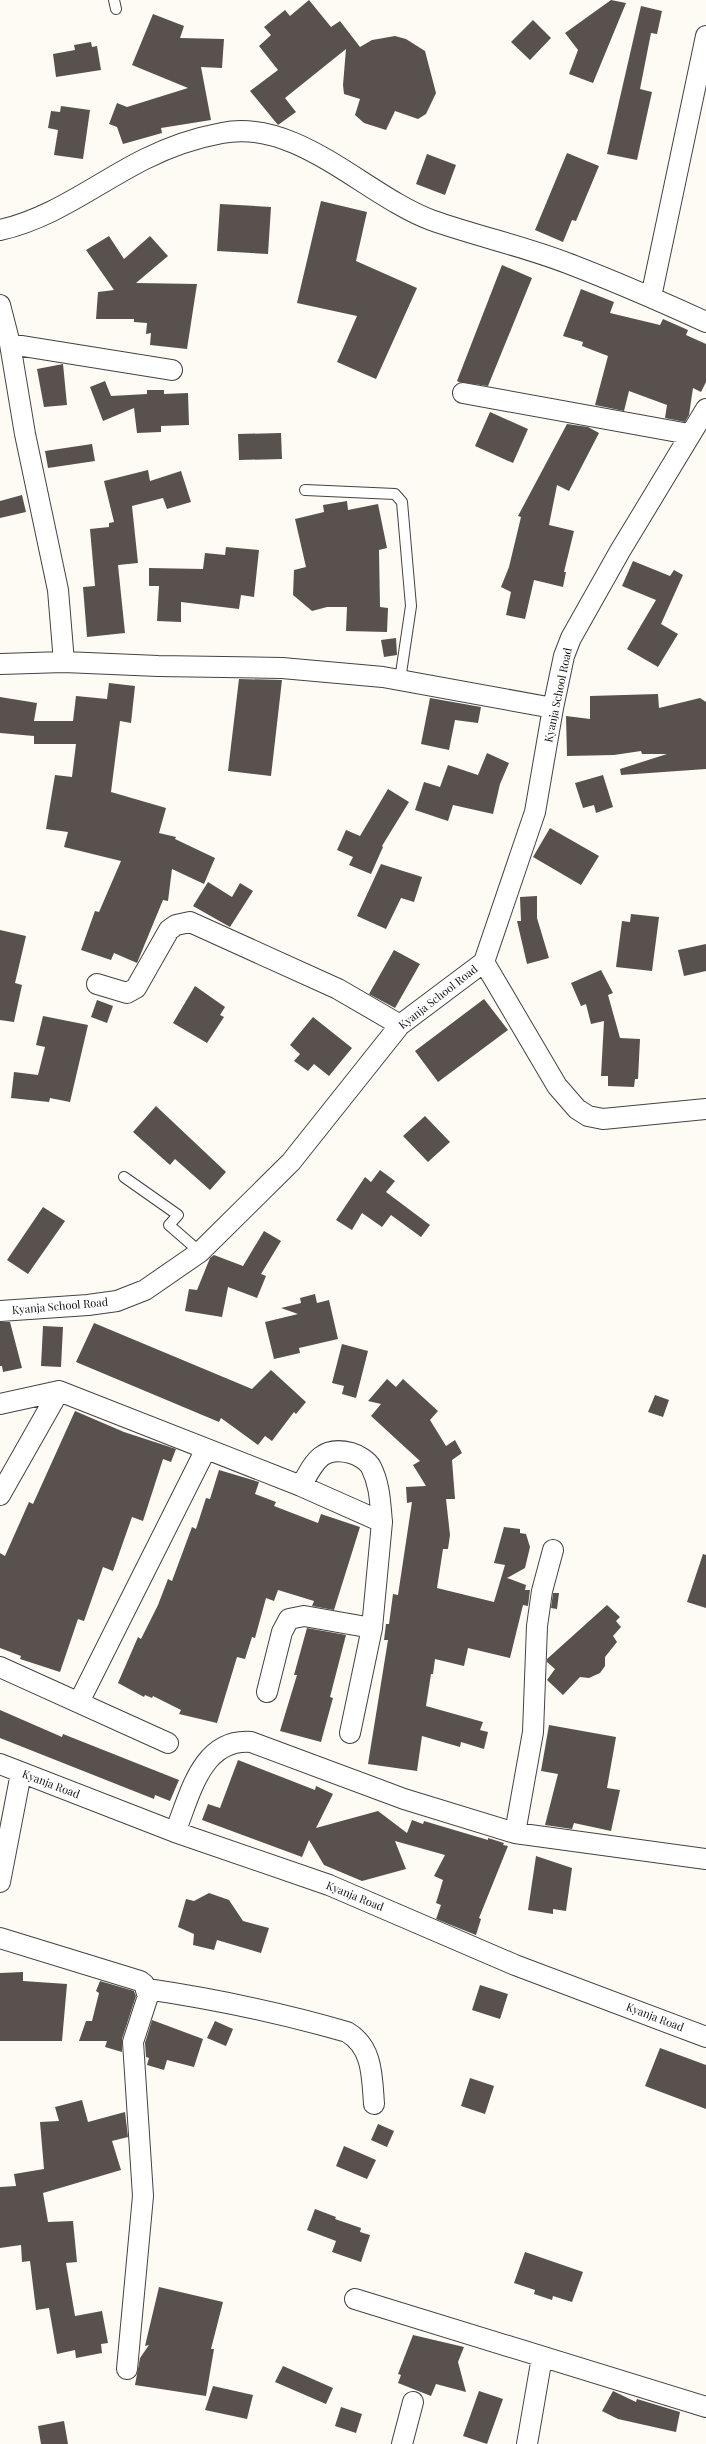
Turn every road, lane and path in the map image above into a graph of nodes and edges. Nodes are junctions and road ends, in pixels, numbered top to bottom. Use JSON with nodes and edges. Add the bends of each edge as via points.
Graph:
{"nodes":[{"id":1,"x":706,"y":36,"type":"edge"},
{"id":2,"x":0,"y":230,"type":"edge"},
{"id":3,"x":651,"y":297,"type":"junction"},
{"id":4,"x":0,"y":305,"type":"edge"},
{"id":5,"x":706,"y":322,"type":"edge"},
{"id":6,"x":10,"y":344,"type":"junction"},
{"id":7,"x":172,"y":370,"type":"dead end"},
{"id":8,"x":463,"y":393,"type":"dead end"},
{"id":9,"x":706,"y":409,"type":"edge"},
{"id":10,"x":689,"y":434,"type":"junction"},
{"id":11,"x":305,"y":490,"type":"dead end"},
{"id":12,"x":64,"y":662,"type":"junction"},
{"id":13,"x":0,"y":664,"type":"edge"},
{"id":14,"x":400,"y":680,"type":"junction"},
{"id":15,"x":553,"y":708,"type":"junction"},
{"id":16,"x":484,"y":962,"type":"junction"},
{"id":17,"x":98,"y":984,"type":"dead end"},
{"id":18,"x":400,"y":1025,"type":"junction"},
{"id":19,"x":706,"y":1109,"type":"edge"},
{"id":20,"x":124,"y":1177,"type":"dead end"},
{"id":21,"x":200,"y":1252,"type":"junction"},
{"id":22,"x":0,"y":1311,"type":"edge"},
{"id":23,"x":58,"y":1391,"type":"junction"},
{"id":24,"x":0,"y":1404,"type":"edge"},
{"id":25,"x":206,"y":1449,"type":"junction"},
{"id":26,"x":301,"y":1486,"type":"junction"},
{"id":27,"x":0,"y":1496,"type":"edge"},
{"id":28,"x":382,"y":1522,"type":"junction"},
{"id":29,"x":553,"y":1550,"type":"dead end"},
{"id":30,"x":372,"y":1628,"type":"junction"},
{"id":31,"x":0,"y":1667,"type":"edge"},
{"id":32,"x":267,"y":1692,"type":"dead end"},
{"id":33,"x":79,"y":1702,"type":"junction"},
{"id":34,"x":350,"y":1733,"type":"dead end"},
{"id":35,"x":168,"y":1743,"type":"dead end"},
{"id":36,"x":0,"y":1764,"type":"edge"},
{"id":37,"x":21,"y":1773,"type":"junction"},
{"id":38,"x":175,"y":1832,"type":"junction"},
{"id":39,"x":515,"y":1833,"type":"junction"},
{"id":40,"x":706,"y":1859,"type":"edge"},
{"id":41,"x":0,"y":1882,"type":"edge"},
{"id":42,"x":0,"y":1938,"type":"edge"},
{"id":43,"x":147,"y":1989,"type":"junction"},
{"id":44,"x":706,"y":2036,"type":"edge"},
{"id":45,"x":374,"y":2104,"type":"dead end"},
{"id":46,"x":355,"y":2300,"type":"dead end"},
{"id":47,"x":542,"y":2357,"type":"junction"},
{"id":48,"x":127,"y":2369,"type":"dead end"},
{"id":49,"x":413,"y":2402,"type":"dead end"},
{"id":50,"x":706,"y":2408,"type":"edge"},
{"id":51,"x":402,"y":2444,"type":"edge"},
{"id":52,"x":527,"y":2444,"type":"edge"}],
"edges":[{"from":1,"to":3,"type":"street"},
{"from":2,"to":3,"type":"street","via":[[40,218],[145,159],[190,141],[224,132],[251,132],[277,136],[305,149],[377,192],[430,219],[566,263]]},
{"from":3,"to":5,"type":"street"},
{"from":4,"to":6,"type":"street"},
{"from":6,"to":7,"type":"street"},
{"from":6,"to":12,"type":"street","via":[[24,434],[58,590]]},
{"from":8,"to":10,"type":"street"},
{"from":9,"to":10,"type":"street","name":"Kyanja School Road"},
{"from":10,"to":15,"type":"street","name":"Kyanja School Road","via":[[571,638],[564,656]]},
{"from":11,"to":14,"type":"lane","via":[[395,494],[402,502],[412,606]]},
{"from":12,"to":13,"type":"street"},
{"from":12,"to":14,"type":"street","via":[[282,668]]},
{"from":14,"to":15,"type":"street"},
{"from":15,"to":16,"type":"street","name":"Kyanja School Road","via":[[535,812]]},
{"from":16,"to":18,"type":"street","name":"Kyanja School Road"},
{"from":16,"to":19,"type":"street","via":[[557,1086],[577,1110],[588,1116],[603,1119]]},
{"from":17,"to":18,"type":"street","via":[[131,992],[136,988],[169,930],[176,925],[190,922],[338,989]]},
{"from":18,"to":21,"type":"street","name":"Kyanja School Road","via":[[291,1162]]},
{"from":20,"to":21,"type":"lane","via":[[178,1215],[170,1225]]},
{"from":21,"to":22,"type":"street","name":"Kyanja School Road","via":[[146,1290],[117,1301]]},
{"from":23,"to":24,"type":"street"},
{"from":23,"to":25,"type":"street"},
{"from":23,"to":27,"type":"street"},
{"from":25,"to":26,"type":"street"},
{"from":25,"to":33,"type":"street"},
{"from":26,"to":28,"type":"street"},
{"from":26,"to":28,"type":"street","via":[[314,1462],[327,1452],[342,1451],[357,1455],[370,1465],[379,1487]]},
{"from":28,"to":30,"type":"street"},
{"from":29,"to":39,"type":"street","via":[[542,1591],[537,1626],[533,1732]]},
{"from":30,"to":32,"type":"street","via":[[304,1616],[289,1619],[282,1632]]},
{"from":30,"to":34,"type":"street"},
{"from":31,"to":33,"type":"street"},
{"from":33,"to":35,"type":"street"},
{"from":36,"to":37,"type":"street","name":"Kyanja Road"},
{"from":37,"to":38,"type":"street","name":"Kyanja Road"},
{"from":37,"to":41,"type":"street"},
{"from":38,"to":39,"type":"street","via":[[201,1768],[224,1746],[241,1741],[251,1742],[410,1801]]},
{"from":38,"to":44,"type":"street","name":"Kyanja Road","via":[[329,1885],[515,1965]]},
{"from":39,"to":40,"type":"street"},
{"from":42,"to":43,"type":"street","via":[[140,1981]]},
{"from":43,"to":45,"type":"street","via":[[222,2000],[301,2018],[347,2032],[354,2036],[368,2055],[372,2070]]},
{"from":43,"to":48,"type":"street","via":[[148,1996],[133,2042],[143,2196]]},
{"from":46,"to":47,"type":"street"},
{"from":47,"to":50,"type":"street"},
{"from":47,"to":52,"type":"street"},
{"from":49,"to":51,"type":"street"}]}
